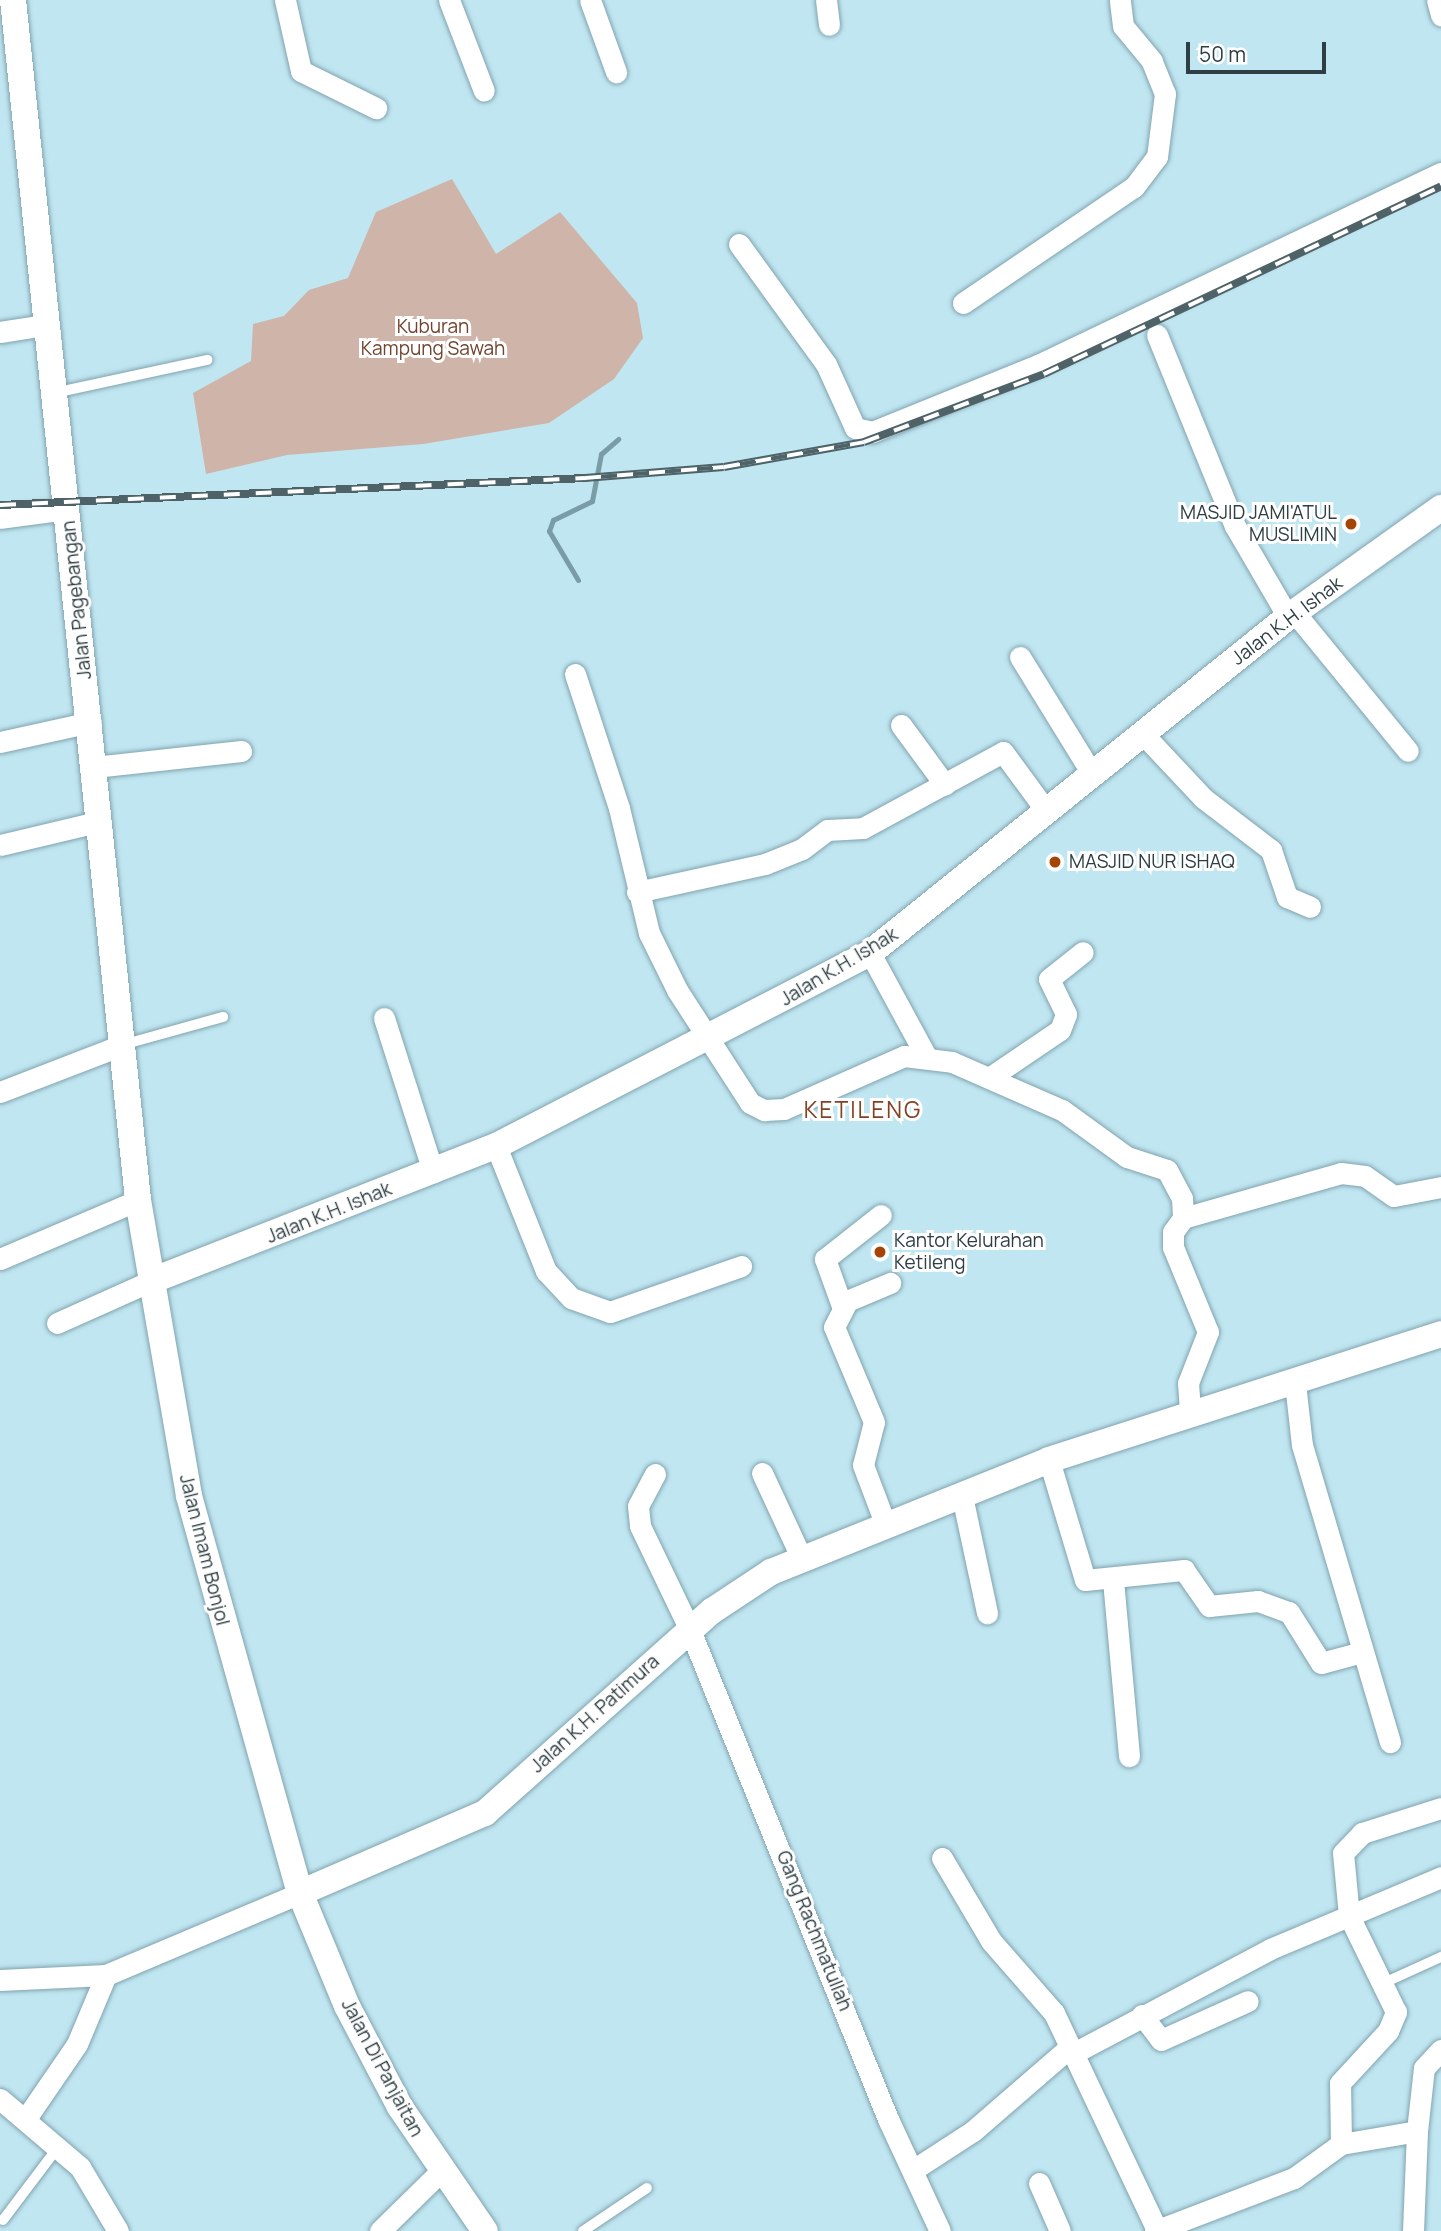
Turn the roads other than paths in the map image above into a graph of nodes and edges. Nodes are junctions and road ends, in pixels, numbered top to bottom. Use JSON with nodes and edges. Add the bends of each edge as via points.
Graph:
{"nodes":[{"id":1,"x":13,"y":0,"type":"edge"},
{"id":2,"x":285,"y":0,"type":"edge"},
{"id":3,"x":449,"y":0,"type":"edge"},
{"id":4,"x":590,"y":0,"type":"edge"},
{"id":5,"x":825,"y":0,"type":"edge"},
{"id":6,"x":1121,"y":0,"type":"edge"},
{"id":7,"x":1437,"y":0,"type":"edge"},
{"id":8,"x":1441,"y":15,"type":"edge"},
{"id":9,"x":829,"y":24,"type":"dead end"},
{"id":10,"x":615,"y":72,"type":"dead end"},
{"id":11,"x":484,"y":91,"type":"dead end"},
{"id":12,"x":376,"y":108,"type":"dead end"},
{"id":13,"x":1441,"y":173,"type":"edge"},
{"id":14,"x":739,"y":244,"type":"dead end"},
{"id":15,"x":963,"y":303,"type":"dead end"},
{"id":16,"x":45,"y":325,"type":"junction"},
{"id":17,"x":0,"y":332,"type":"edge"},
{"id":18,"x":1157,"y":335,"type":"dead end"},
{"id":19,"x":207,"y":360,"type":"dead end"},
{"id":20,"x":54,"y":393,"type":"junction"},
{"id":21,"x":1441,"y":508,"type":"edge"},
{"id":22,"x":67,"y":509,"type":"junction"},
{"id":23,"x":0,"y":518,"type":"edge"},
{"id":24,"x":1291,"y":615,"type":"junction"},
{"id":25,"x":1020,"y":657,"type":"dead end"},
{"id":26,"x":575,"y":674,"type":"dead end"},
{"id":27,"x":90,"y":722,"type":"junction"},
{"id":28,"x":901,"y":725,"type":"dead end"},
{"id":29,"x":1143,"y":734,"type":"junction"},
{"id":30,"x":0,"y":742,"type":"edge"},
{"id":31,"x":242,"y":751,"type":"dead end"},
{"id":32,"x":1408,"y":751,"type":"dead end"},
{"id":33,"x":94,"y":767,"type":"junction"},
{"id":34,"x":1093,"y":775,"type":"junction"},
{"id":35,"x":945,"y":785,"type":"junction"},
{"id":36,"x":1047,"y":812,"type":"junction"},
{"id":37,"x":97,"y":822,"type":"junction"},
{"id":38,"x":0,"y":845,"type":"edge"},
{"id":39,"x":637,"y":892,"type":"junction"},
{"id":40,"x":1310,"y":907,"type":"dead end"},
{"id":41,"x":1083,"y":952,"type":"dead end"},
{"id":42,"x":870,"y":953,"type":"junction"},
{"id":43,"x":223,"y":1017,"type":"dead end"},
{"id":44,"x":384,"y":1018,"type":"dead end"},
{"id":45,"x":708,"y":1041,"type":"junction"},
{"id":46,"x":122,"y":1045,"type":"junction"},
{"id":47,"x":926,"y":1056,"type":"junction"},
{"id":48,"x":992,"y":1076,"type":"junction"},
{"id":49,"x":3,"y":1084,"type":"edge"},
{"id":50,"x":496,"y":1146,"type":"junction"},
{"id":51,"x":433,"y":1172,"type":"junction"},
{"id":52,"x":1441,"y":1187,"type":"edge"},
{"id":53,"x":138,"y":1200,"type":"junction"},
{"id":54,"x":881,"y":1215,"type":"dead end"},
{"id":55,"x":1183,"y":1218,"type":"junction"},
{"id":56,"x":0,"y":1259,"type":"edge"},
{"id":57,"x":741,"y":1266,"type":"dead end"},
{"id":58,"x":151,"y":1281,"type":"junction"},
{"id":59,"x":890,"y":1283,"type":"dead end"},
{"id":60,"x":842,"y":1306,"type":"junction"},
{"id":61,"x":57,"y":1323,"type":"dead end"},
{"id":62,"x":1441,"y":1334,"type":"edge"},
{"id":63,"x":1295,"y":1383,"type":"junction"},
{"id":64,"x":1190,"y":1411,"type":"junction"},
{"id":65,"x":1049,"y":1460,"type":"junction"},
{"id":66,"x":762,"y":1473,"type":"dead end"},
{"id":67,"x":655,"y":1474,"type":"dead end"},
{"id":68,"x":962,"y":1496,"type":"junction"},
{"id":69,"x":885,"y":1524,"type":"junction"},
{"id":70,"x":802,"y":1559,"type":"junction"},
{"id":71,"x":1113,"y":1580,"type":"junction"},
{"id":72,"x":987,"y":1613,"type":"dead end"},
{"id":73,"x":690,"y":1630,"type":"junction"},
{"id":74,"x":1362,"y":1652,"type":"junction"},
{"id":75,"x":1390,"y":1742,"type":"dead end"},
{"id":76,"x":1129,"y":1756,"type":"dead end"},
{"id":77,"x":1441,"y":1808,"type":"edge"},
{"id":78,"x":942,"y":1858,"type":"dead end"},
{"id":79,"x":1441,"y":1877,"type":"edge"},
{"id":80,"x":300,"y":1893,"type":"junction"},
{"id":81,"x":1349,"y":1916,"type":"junction"},
{"id":82,"x":1441,"y":1957,"type":"edge"},
{"id":83,"x":107,"y":1975,"type":"junction"},
{"id":84,"x":0,"y":1980,"type":"edge"},
{"id":85,"x":1384,"y":1983,"type":"junction"},
{"id":86,"x":1248,"y":2001,"type":"dead end"},
{"id":87,"x":1142,"y":2015,"type":"junction"},
{"id":88,"x":1441,"y":2050,"type":"edge"},
{"id":89,"x":1071,"y":2051,"type":"junction"},
{"id":90,"x":0,"y":2099,"type":"edge"},
{"id":91,"x":27,"y":2117,"type":"junction"},
{"id":92,"x":1417,"y":2131,"type":"junction"},
{"id":93,"x":1341,"y":2144,"type":"junction"},
{"id":94,"x":59,"y":2146,"type":"junction"},
{"id":95,"x":913,"y":2170,"type":"junction"},
{"id":96,"x":440,"y":2172,"type":"junction"},
{"id":97,"x":1039,"y":2183,"type":"dead end"},
{"id":98,"x":647,"y":2188,"type":"dead end"},
{"id":99,"x":3,"y":2220,"type":"dead end"},
{"id":100,"x":1155,"y":2228,"type":"edge"},
{"id":101,"x":118,"y":2231,"type":"edge"},
{"id":102,"x":380,"y":2231,"type":"edge"},
{"id":103,"x":485,"y":2231,"type":"edge"},
{"id":104,"x":583,"y":2231,"type":"edge"},
{"id":105,"x":940,"y":2231,"type":"edge"},
{"id":106,"x":1060,"y":2231,"type":"edge"},
{"id":107,"x":1413,"y":2231,"type":"edge"}],
"edges":[{"from":1,"to":16,"type":"street","name":"Jalan Pagebangan"},
{"from":2,"to":12,"type":"street","via":[[301,71]]},
{"from":3,"to":11,"type":"street"},
{"from":4,"to":10,"type":"street"},
{"from":5,"to":9,"type":"street"},
{"from":6,"to":15,"type":"street","via":[[1123,26],[1152,61],[1166,94],[1157,157],[1133,187]]},
{"from":7,"to":8,"type":"street"},
{"from":13,"to":14,"type":"street","via":[[1038,365],[872,432],[855,428],[826,364]]},
{"from":16,"to":17,"type":"street"},
{"from":16,"to":20,"type":"street","name":"Jalan Pagebangan"},
{"from":18,"to":24,"type":"street","via":[[1235,526]]},
{"from":19,"to":20,"type":"lane"},
{"from":20,"to":22,"type":"street","name":"Jalan Pagebangan"},
{"from":21,"to":24,"type":"street","name":"Jalan K.H. Ishak"},
{"from":22,"to":23,"type":"street"},
{"from":22,"to":27,"type":"street","name":"Jalan Pagebangan"},
{"from":24,"to":29,"type":"street","name":"Jalan K.H. Ishak"},
{"from":24,"to":32,"type":"street"},
{"from":25,"to":34,"type":"street"},
{"from":26,"to":39,"type":"street","via":[[619,808]]},
{"from":27,"to":30,"type":"street"},
{"from":27,"to":33,"type":"street","name":"Jalan Pagebangan"},
{"from":28,"to":35,"type":"street"},
{"from":29,"to":34,"type":"street","name":"Jalan K.H. Ishak"},
{"from":29,"to":40,"type":"street","via":[[1203,798],[1271,850],[1287,897]]},
{"from":31,"to":33,"type":"street"},
{"from":33,"to":37,"type":"street","name":"Jalan Pagebangan"},
{"from":34,"to":36,"type":"street","name":"Jalan K.H. Ishak"},
{"from":35,"to":36,"type":"street","via":[[1003,752]]},
{"from":35,"to":39,"type":"street","via":[[863,828],[827,830],[802,849],[765,863]]},
{"from":36,"to":42,"type":"street","name":"Jalan K.H. Ishak"},
{"from":37,"to":38,"type":"street"},
{"from":37,"to":46,"type":"street","name":"Jalan Pagebangan"},
{"from":39,"to":45,"type":"street","via":[[661,959]]},
{"from":41,"to":48,"type":"street","via":[[1049,979],[1066,1014],[1060,1030]]},
{"from":42,"to":45,"type":"street","name":"Jalan K.H. Ishak"},
{"from":42,"to":47,"type":"street"},
{"from":43,"to":46,"type":"lane"},
{"from":44,"to":51,"type":"street"},
{"from":45,"to":47,"type":"street","via":[[750,1102],[772,1111],[891,1060]]},
{"from":45,"to":50,"type":"street","name":"Jalan K.H. Ishak"},
{"from":46,"to":49,"type":"street"},
{"from":46,"to":53,"type":"street","name":"Jalan Pagebangan"},
{"from":47,"to":48,"type":"street"},
{"from":48,"to":55,"type":"street","via":[[1062,1110],[1127,1157],[1167,1170],[1182,1198]]},
{"from":50,"to":51,"type":"street","name":"Jalan K.H. Ishak"},
{"from":50,"to":57,"type":"street","via":[[546,1271],[571,1298],[610,1312]]},
{"from":51,"to":58,"type":"street","name":"Jalan K.H. Ishak"},
{"from":52,"to":55,"type":"street","via":[[1394,1196],[1365,1176],[1341,1173]]},
{"from":53,"to":56,"type":"street"},
{"from":53,"to":58,"type":"street","name":"Jalan Imam Bonjol"},
{"from":54,"to":60,"type":"street","via":[[825,1259]]},
{"from":55,"to":64,"type":"street","via":[[1173,1232],[1173,1247],[1208,1332],[1188,1383]]},
{"from":58,"to":61,"type":"street"},
{"from":58,"to":80,"type":"street","name":"Jalan Imam Bonjol","via":[[189,1496]]},
{"from":59,"to":60,"type":"street"},
{"from":60,"to":69,"type":"street","via":[[834,1326],[874,1422],[863,1465]]},
{"from":62,"to":63,"type":"street","name":"Jalan K.H. Patimura"},
{"from":63,"to":64,"type":"street","name":"Jalan K.H. Patimura"},
{"from":63,"to":74,"type":"street","via":[[1302,1445]]},
{"from":64,"to":65,"type":"street","name":"Jalan K.H. Patimura"},
{"from":65,"to":68,"type":"street","name":"Jalan K.H. Patimura"},
{"from":65,"to":71,"type":"street","via":[[1081,1574],[1090,1583]]},
{"from":66,"to":70,"type":"street"},
{"from":67,"to":73,"type":"street","name":"Gang Rachmatullah","via":[[638,1506],[640,1526]]},
{"from":68,"to":69,"type":"street","name":"Jalan K.H. Patimura"},
{"from":68,"to":72,"type":"street"},
{"from":69,"to":70,"type":"street","name":"Jalan K.H. Patimura"},
{"from":70,"to":73,"type":"street","name":"Jalan K.H. Patimura","via":[[756,1581]]},
{"from":71,"to":74,"type":"street","via":[[1184,1570],[1209,1606],[1258,1601],[1289,1612],[1321,1664]]},
{"from":71,"to":76,"type":"street"},
{"from":73,"to":80,"type":"street","name":"Jalan K.H. Patimura","via":[[485,1813]]},
{"from":73,"to":95,"type":"street","name":"Gang Rachmatullah"},
{"from":74,"to":75,"type":"street"},
{"from":77,"to":81,"type":"street","via":[[1362,1833],[1350,1844],[1343,1853]]},
{"from":78,"to":89,"type":"street","via":[[991,1941],[1048,2004]]},
{"from":79,"to":81,"type":"street"},
{"from":80,"to":83,"type":"street"},
{"from":80,"to":96,"type":"street","name":"Jalan Di Panjaitan","via":[[347,2006]]},
{"from":81,"to":85,"type":"street"},
{"from":81,"to":87,"type":"street"},
{"from":82,"to":85,"type":"lane"},
{"from":83,"to":84,"type":"street"},
{"from":83,"to":91,"type":"street","via":[[77,2044]]},
{"from":85,"to":93,"type":"street","via":[[1395,2017],[1340,2083]]},
{"from":86,"to":87,"type":"street","via":[[1161,2040]]},
{"from":87,"to":89,"type":"street"},
{"from":88,"to":92,"type":"street","via":[[1424,2068]]},
{"from":89,"to":95,"type":"street","via":[[974,2131]]},
{"from":89,"to":100,"type":"street"},
{"from":90,"to":91,"type":"street"},
{"from":91,"to":94,"type":"street"},
{"from":92,"to":93,"type":"street"},
{"from":92,"to":107,"type":"street"},
{"from":93,"to":100,"type":"street","via":[[1294,2178]]},
{"from":94,"to":99,"type":"lane"},
{"from":94,"to":101,"type":"street","via":[[97,2190]]},
{"from":95,"to":105,"type":"street","name":"Gang Rachmatullah"},
{"from":96,"to":102,"type":"street"},
{"from":96,"to":103,"type":"street","name":"Jalan Di Panjaitan"},
{"from":97,"to":106,"type":"street"},
{"from":98,"to":104,"type":"lane"}]}
